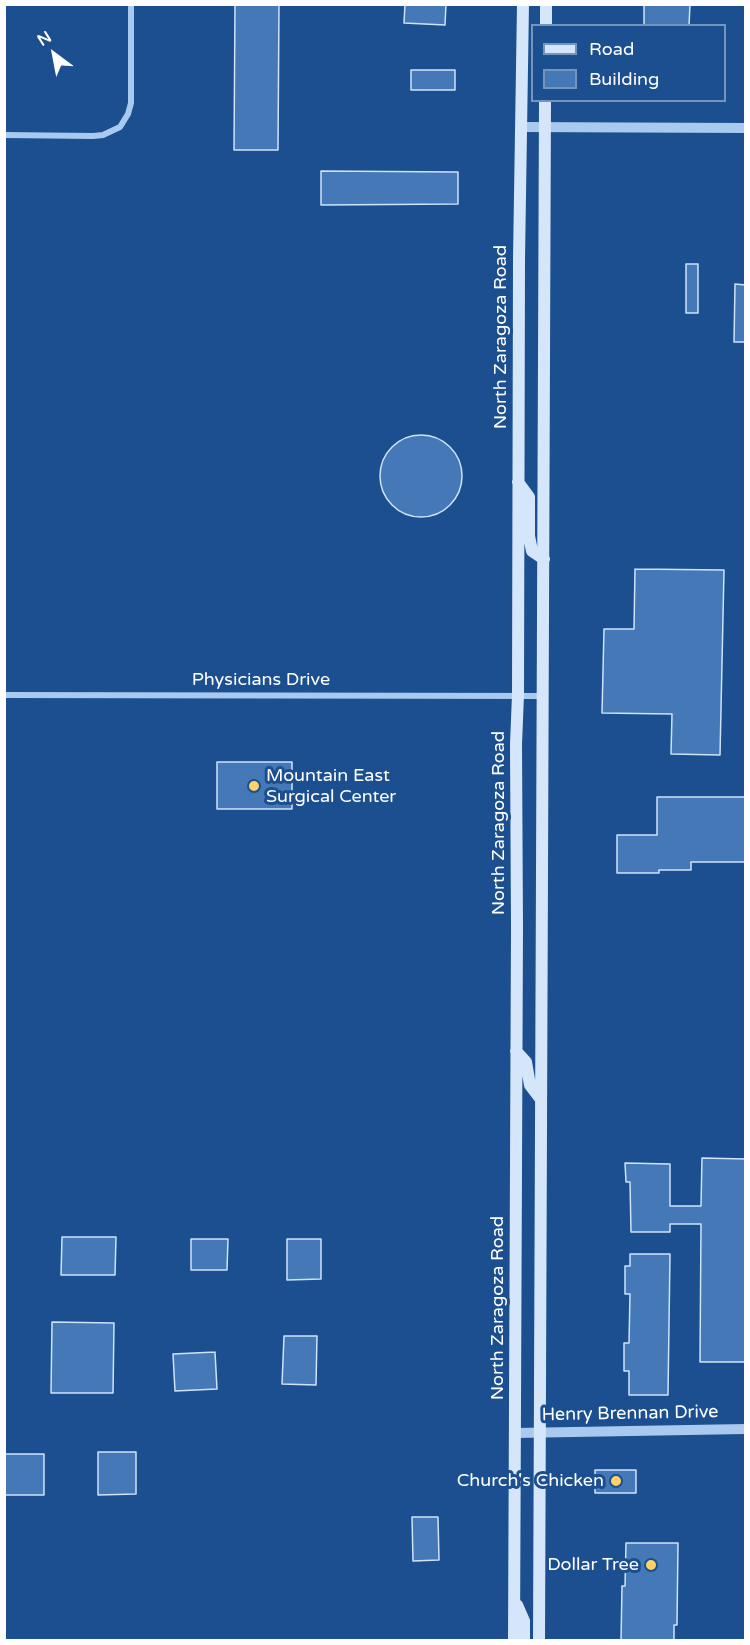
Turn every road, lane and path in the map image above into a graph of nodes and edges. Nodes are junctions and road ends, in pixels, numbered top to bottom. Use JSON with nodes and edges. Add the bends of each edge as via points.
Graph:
{"nodes":[{"id":1,"x":131,"y":4,"type":"edge"},
{"id":2,"x":523,"y":4,"type":"edge"},
{"id":3,"x":546,"y":4,"type":"edge"},
{"id":4,"x":546,"y":24,"type":"edge"},
{"id":5,"x":545,"y":102,"type":"edge"},
{"id":6,"x":521,"y":127,"type":"junction"},
{"id":7,"x":544,"y":127,"type":"junction"},
{"id":8,"x":746,"y":128,"type":"edge"},
{"id":9,"x":4,"y":135,"type":"edge"},
{"id":10,"x":519,"y":482,"type":"junction"},
{"id":11,"x":544,"y":559,"type":"junction"},
{"id":12,"x":4,"y":695,"type":"edge"},
{"id":13,"x":518,"y":695,"type":"junction"},
{"id":14,"x":542,"y":696,"type":"junction"},
{"id":15,"x":516,"y":1051,"type":"junction"},
{"id":16,"x":540,"y":1098,"type":"junction"},
{"id":17,"x":746,"y":1429,"type":"edge"},
{"id":18,"x":516,"y":1432,"type":"junction"},
{"id":19,"x":539,"y":1432,"type":"junction"},
{"id":20,"x":515,"y":1601,"type":"junction"},
{"id":21,"x":514,"y":1641,"type":"edge"},
{"id":22,"x":524,"y":1641,"type":"edge"},
{"id":23,"x":539,"y":1641,"type":"edge"}],
"edges":[{"from":1,"to":9,"type":"street","via":[[131,103],[120,126],[103,135]]},
{"from":2,"to":6,"type":"main road","name":"North Zaragoza Road"},
{"from":3,"to":4,"type":"main road"},
{"from":5,"to":7,"type":"main road"},
{"from":6,"to":7,"type":"street"},
{"from":6,"to":10,"type":"main road","name":"North Zaragoza Road"},
{"from":7,"to":8,"type":"street"},
{"from":7,"to":11,"type":"main road"},
{"from":10,"to":11,"type":"main road","via":[[529,497],[532,551]]},
{"from":10,"to":13,"type":"main road","name":"North Zaragoza Road"},
{"from":11,"to":14,"type":"main road"},
{"from":12,"to":13,"type":"street","name":"Physicians Drive"},
{"from":13,"to":14,"type":"street","name":"Physicians Drive"},
{"from":13,"to":15,"type":"main road","name":"North Zaragoza Road"},
{"from":14,"to":16,"type":"main road"},
{"from":15,"to":16,"type":"main road","via":[[526,1062],[530,1085]]},
{"from":15,"to":18,"type":"main road","name":"North Zaragoza Road"},
{"from":16,"to":19,"type":"main road"},
{"from":17,"to":19,"type":"street","name":"Henry Brennan Drive"},
{"from":18,"to":19,"type":"street","name":"Henry Brennan Drive"},
{"from":18,"to":20,"type":"main road","name":"North Zaragoza Road"},
{"from":19,"to":23,"type":"main road"},
{"from":20,"to":21,"type":"main road","name":"North Zaragoza Road"},
{"from":20,"to":22,"type":"main road","via":[[524,1621]]}]}
